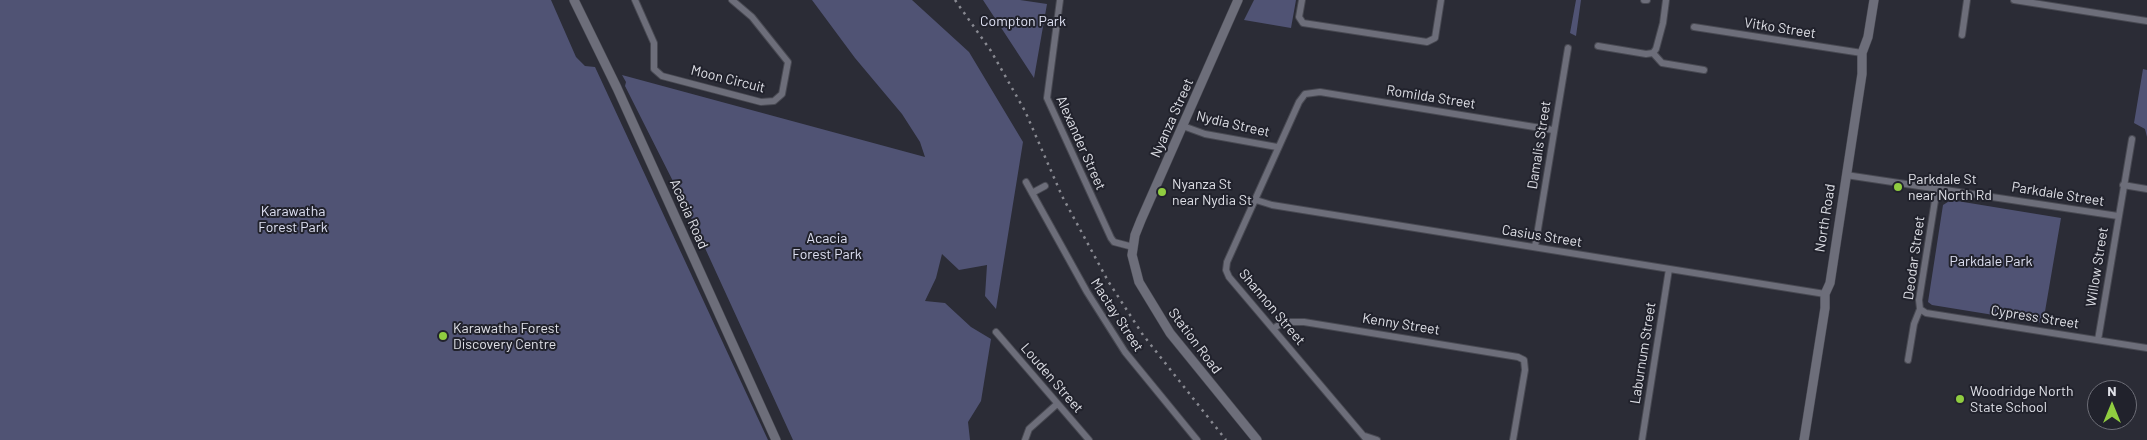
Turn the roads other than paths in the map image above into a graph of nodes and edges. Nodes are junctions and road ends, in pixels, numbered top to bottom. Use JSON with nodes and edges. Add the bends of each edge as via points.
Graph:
{"nodes":[{"id":1,"x":574,"y":0,"type":"edge"},
{"id":2,"x":634,"y":0,"type":"edge"},
{"id":3,"x":732,"y":0,"type":"edge"},
{"id":4,"x":1060,"y":0,"type":"edge"},
{"id":5,"x":1238,"y":0,"type":"edge"},
{"id":6,"x":1302,"y":0,"type":"edge"},
{"id":7,"x":1441,"y":0,"type":"edge"},
{"id":8,"x":1666,"y":0,"type":"edge"},
{"id":9,"x":1874,"y":0,"type":"edge"},
{"id":10,"x":1967,"y":0,"type":"edge"},
{"id":11,"x":2014,"y":0,"type":"edge"},
{"id":12,"x":2147,"y":21,"type":"edge"},
{"id":13,"x":1694,"y":27,"type":"dead end"},
{"id":14,"x":1962,"y":35,"type":"dead end"},
{"id":15,"x":1598,"y":46,"type":"dead end"},
{"id":16,"x":1568,"y":48,"type":"dead end"},
{"id":17,"x":1653,"y":53,"type":"junction"},
{"id":18,"x":1862,"y":53,"type":"junction"},
{"id":19,"x":1704,"y":70,"type":"dead end"},
{"id":20,"x":1304,"y":94,"type":"joint"},
{"id":21,"x":1183,"y":126,"type":"junction"},
{"id":22,"x":1553,"y":130,"type":"junction"},
{"id":23,"x":2132,"y":139,"type":"dead end"},
{"id":24,"x":1277,"y":148,"type":"junction"},
{"id":25,"x":1846,"y":175,"type":"junction"},
{"id":26,"x":1026,"y":182,"type":"dead end"},
{"id":27,"x":2123,"y":185,"type":"junction"},
{"id":28,"x":1045,"y":186,"type":"dead end"},
{"id":29,"x":1937,"y":188,"type":"junction"},
{"id":30,"x":2147,"y":189,"type":"edge"},
{"id":31,"x":1032,"y":193,"type":"junction"},
{"id":32,"x":1256,"y":200,"type":"junction"},
{"id":33,"x":2118,"y":216,"type":"junction"},
{"id":34,"x":1133,"y":247,"type":"junction"},
{"id":35,"x":1535,"y":247,"type":"junction"},
{"id":36,"x":1669,"y":269,"type":"junction"},
{"id":37,"x":1825,"y":294,"type":"junction"},
{"id":38,"x":1920,"y":309,"type":"junction"},
{"id":39,"x":1274,"y":328,"type":"junction"},
{"id":40,"x":996,"y":332,"type":"dead end"},
{"id":41,"x":2098,"y":340,"type":"junction"},
{"id":42,"x":2147,"y":348,"type":"edge"},
{"id":43,"x":1908,"y":360,"type":"dead end"},
{"id":44,"x":1057,"y":404,"type":"junction"},
{"id":45,"x":1362,"y":434,"type":"junction"},
{"id":46,"x":776,"y":440,"type":"edge"},
{"id":47,"x":1025,"y":440,"type":"edge"},
{"id":48,"x":1089,"y":440,"type":"edge"},
{"id":49,"x":1197,"y":440,"type":"edge"},
{"id":50,"x":1257,"y":440,"type":"edge"},
{"id":51,"x":1367,"y":440,"type":"edge"},
{"id":52,"x":1377,"y":440,"type":"edge"},
{"id":53,"x":1513,"y":440,"type":"edge"},
{"id":54,"x":1642,"y":440,"type":"edge"},
{"id":55,"x":1804,"y":440,"type":"edge"}],
"edges":[{"from":1,"to":46,"type":"street","name":"Acacia Road"},
{"from":2,"to":3,"type":"street","name":"Moon Circuit","via":[[654,43],[654,69],[662,76],[761,102],[774,102],[782,94],[788,62],[752,17]]},
{"from":4,"to":34,"type":"street","name":"Alexander Street","via":[[1046,98],[1111,238],[1114,242]]},
{"from":5,"to":21,"type":"street","name":"Nyanza Street"},
{"from":6,"to":7,"type":"street","via":[[1299,17],[1303,23],[1427,42],[1435,38]]},
{"from":8,"to":17,"type":"street"},
{"from":9,"to":18,"type":"street","name":"North Road"},
{"from":10,"to":14,"type":"street"},
{"from":11,"to":12,"type":"street"},
{"from":13,"to":18,"type":"street","name":"Vitko Street"},
{"from":15,"to":17,"type":"street"},
{"from":16,"to":22,"type":"street","name":"Damalis Street"},
{"from":17,"to":19,"type":"street","via":[[1662,63]]},
{"from":18,"to":25,"type":"street","name":"North Road","via":[[1862,74]]},
{"from":20,"to":22,"type":"street","name":"Romilda Street","via":[[1320,92]]},
{"from":20,"to":24,"type":"street","name":"Shannon Street"},
{"from":21,"to":24,"type":"street","name":"Nydia Street","via":[[1205,134]]},
{"from":21,"to":34,"type":"street","name":"Nyanza Street","via":[[1141,220]]},
{"from":22,"to":35,"type":"street","name":"Damalis Street"},
{"from":23,"to":27,"type":"street","name":"Willow Street"},
{"from":24,"to":32,"type":"street","name":"Shannon Street"},
{"from":25,"to":29,"type":"street","name":"Parkdale Street"},
{"from":25,"to":37,"type":"street","name":"North Road","via":[[1830,283]]},
{"from":26,"to":31,"type":"street","name":"Mactay Street"},
{"from":27,"to":30,"type":"street"},
{"from":27,"to":33,"type":"street","name":"Willow Street"},
{"from":28,"to":31,"type":"street"},
{"from":29,"to":33,"type":"street","name":"Parkdale Street"},
{"from":29,"to":38,"type":"street","name":"Deodar Street"},
{"from":31,"to":49,"type":"street","name":"Mactay Street","via":[[1087,292],[1125,352]]},
{"from":32,"to":35,"type":"street","name":"Casius Street"},
{"from":32,"to":39,"type":"street","name":"Shannon Street","via":[[1226,270]]},
{"from":33,"to":41,"type":"street","name":"Willow Street"},
{"from":34,"to":50,"type":"street","name":"Station Road","via":[[1134,270],[1151,304],[1191,360]]},
{"from":35,"to":36,"type":"street","name":"Casius Street"},
{"from":36,"to":37,"type":"street","name":"Casius Street"},
{"from":36,"to":54,"type":"street","name":"Laburnum Street"},
{"from":37,"to":55,"type":"street","name":"North Road"},
{"from":38,"to":41,"type":"street","name":"Cypress Street","via":[[1926,313]]},
{"from":38,"to":43,"type":"street","name":"Deodar Street"},
{"from":39,"to":45,"type":"street","name":"Shannon Street"},
{"from":39,"to":53,"type":"street","name":"Kenny Street","via":[[1284,322],[1304,322],[1504,354],[1524,360]]},
{"from":40,"to":44,"type":"street","name":"Louden Street"},
{"from":41,"to":42,"type":"street","name":"Cypress Street"},
{"from":44,"to":47,"type":"street","via":[[1029,429]]},
{"from":44,"to":48,"type":"street","name":"Louden Street"},
{"from":45,"to":51,"type":"street","name":"Shannon Street"},
{"from":45,"to":52,"type":"street"}]}
